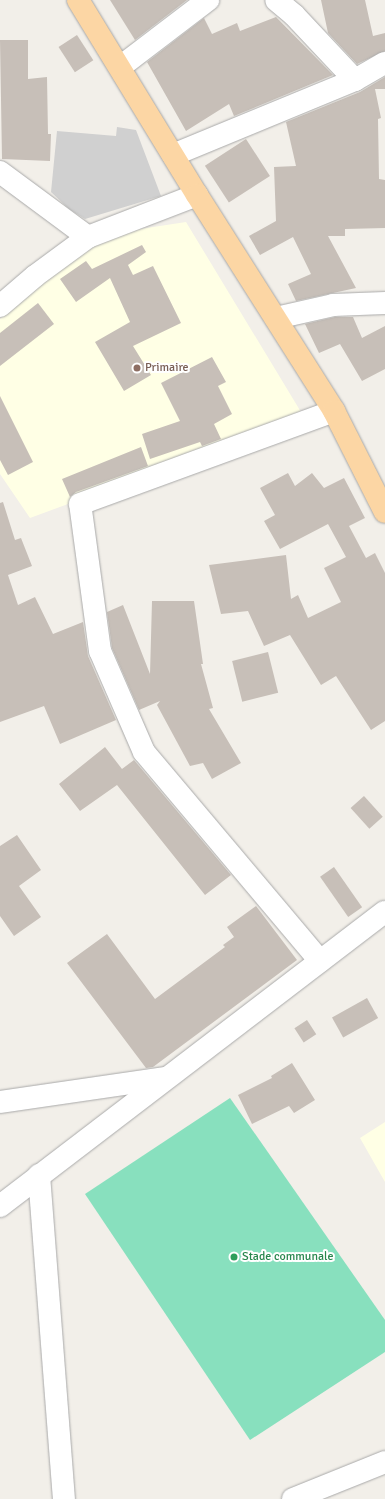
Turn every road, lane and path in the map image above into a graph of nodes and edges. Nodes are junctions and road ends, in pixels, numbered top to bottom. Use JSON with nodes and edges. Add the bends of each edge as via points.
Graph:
{"nodes":[{"id":1,"x":78,"y":0,"type":"edge"},
{"id":2,"x":208,"y":0,"type":"edge"},
{"id":3,"x":276,"y":0,"type":"edge"},
{"id":4,"x":385,"y":63,"type":"edge"},
{"id":5,"x":120,"y":67,"type":"junction"},
{"id":6,"x":355,"y":80,"type":"junction"},
{"id":7,"x":173,"y":155,"type":"junction"},
{"id":8,"x":0,"y":172,"type":"edge"},
{"id":9,"x":197,"y":195,"type":"junction"},
{"id":10,"x":88,"y":237,"type":"junction"},
{"id":11,"x":385,"y":303,"type":"edge"},
{"id":12,"x":0,"y":306,"type":"edge"},
{"id":13,"x":276,"y":318,"type":"junction"},
{"id":14,"x":334,"y":411,"type":"junction"},
{"id":15,"x":385,"y":512,"type":"edge"},
{"id":16,"x":385,"y":912,"type":"edge"},
{"id":17,"x":320,"y":962,"type":"junction"},
{"id":18,"x":167,"y":1078,"type":"junction"},
{"id":19,"x":0,"y":1102,"type":"edge"},
{"id":20,"x":39,"y":1176,"type":"junction"},
{"id":21,"x":0,"y":1206,"type":"edge"},
{"id":22,"x":385,"y":1462,"type":"edge"},
{"id":23,"x":64,"y":1499,"type":"edge"},
{"id":24,"x":293,"y":1499,"type":"edge"}],
"edges":[{"from":1,"to":5,"type":"main road"},
{"from":2,"to":5,"type":"street"},
{"from":3,"to":6,"type":"street","via":[[294,15]]},
{"from":4,"to":6,"type":"street"},
{"from":5,"to":7,"type":"main road"},
{"from":6,"to":7,"type":"street"},
{"from":7,"to":9,"type":"main road"},
{"from":8,"to":10,"type":"street"},
{"from":9,"to":10,"type":"street"},
{"from":9,"to":13,"type":"main road"},
{"from":10,"to":12,"type":"street","via":[[34,276]]},
{"from":11,"to":13,"type":"street","via":[[333,305]]},
{"from":13,"to":14,"type":"main road"},
{"from":14,"to":15,"type":"main road"},
{"from":14,"to":17,"type":"street","via":[[80,504],[100,651],[144,752]]},
{"from":16,"to":17,"type":"street"},
{"from":17,"to":18,"type":"street"},
{"from":18,"to":19,"type":"street"},
{"from":18,"to":20,"type":"street"},
{"from":20,"to":21,"type":"street"},
{"from":20,"to":23,"type":"street"},
{"from":22,"to":24,"type":"street"}]}
